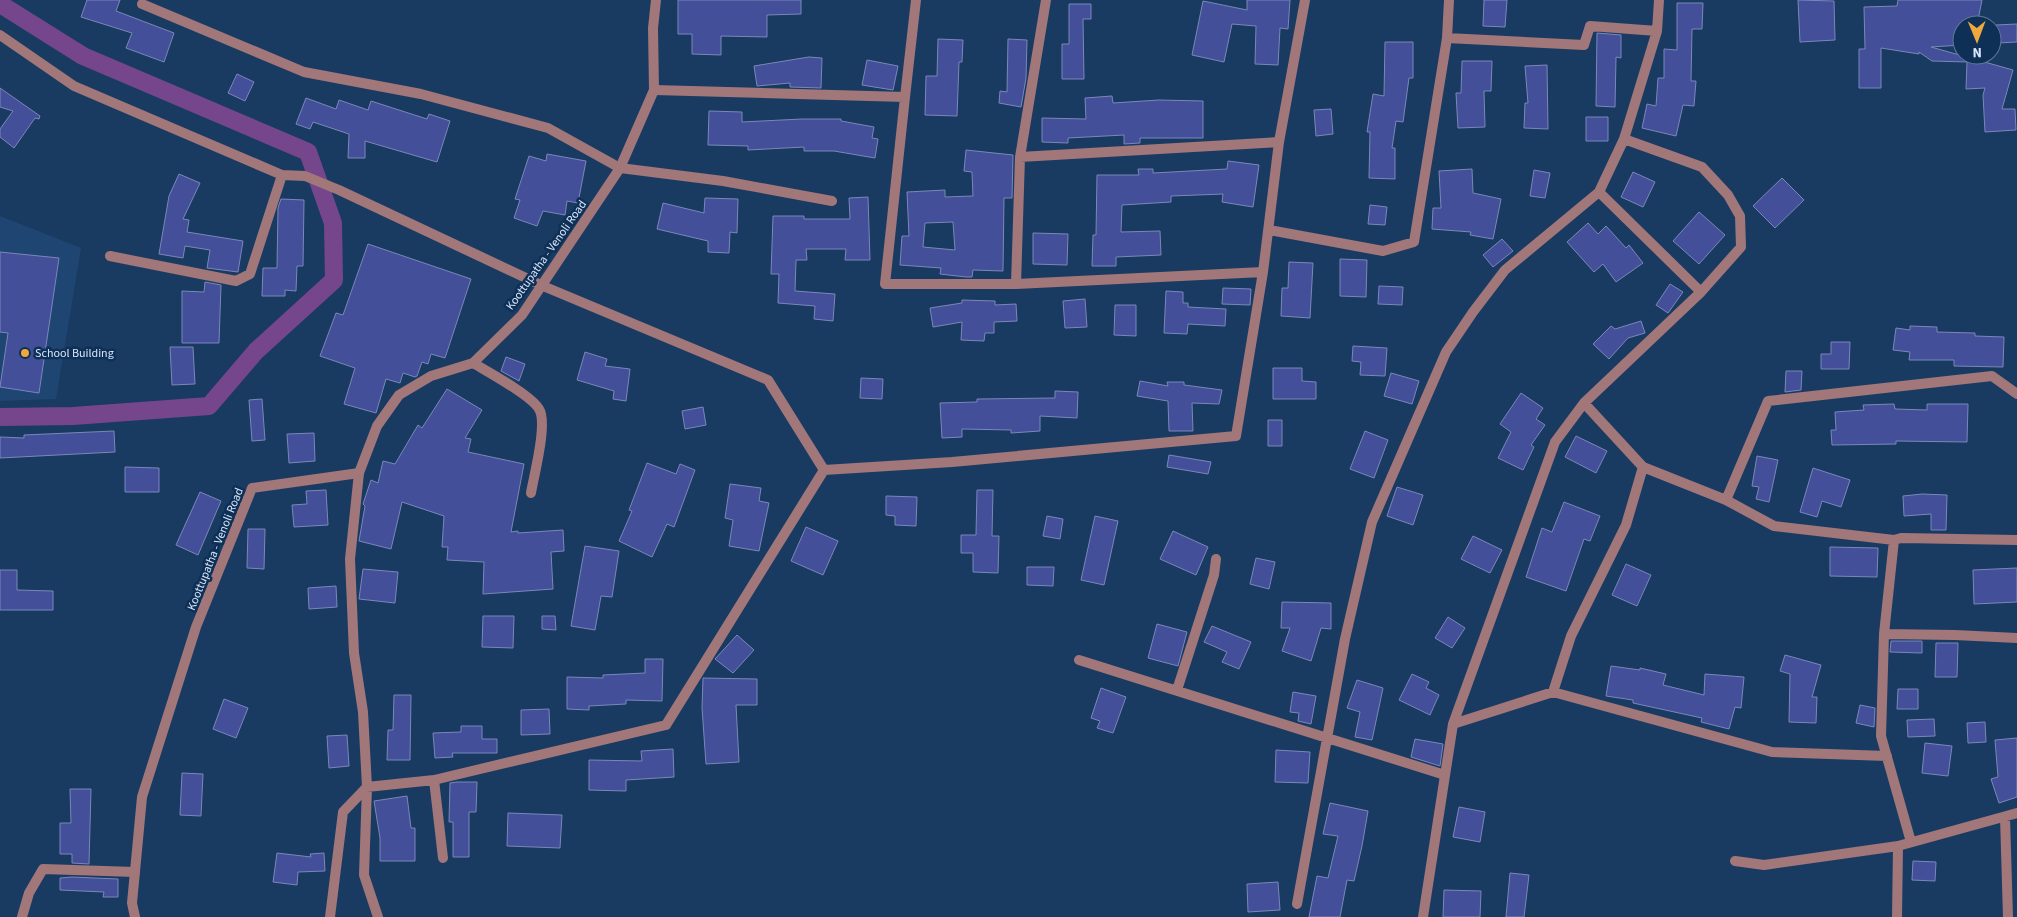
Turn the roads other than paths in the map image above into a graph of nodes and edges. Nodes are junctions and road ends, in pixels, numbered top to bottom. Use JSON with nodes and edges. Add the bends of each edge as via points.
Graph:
{"nodes":[{"id":1,"x":656,"y":0,"type":"edge"},
{"id":2,"x":916,"y":0,"type":"edge"},
{"id":3,"x":1046,"y":0,"type":"edge"},
{"id":4,"x":1305,"y":0,"type":"edge"},
{"id":5,"x":1449,"y":0,"type":"edge"},
{"id":6,"x":1659,"y":0,"type":"edge"},
{"id":7,"x":142,"y":4,"type":"dead end"},
{"id":8,"x":1657,"y":31,"type":"junction"},
{"id":9,"x":0,"y":35,"type":"edge"},
{"id":10,"x":1447,"y":38,"type":"junction"},
{"id":11,"x":654,"y":90,"type":"junction"},
{"id":12,"x":905,"y":96,"type":"junction"},
{"id":13,"x":1624,"y":139,"type":"junction"},
{"id":14,"x":1279,"y":142,"type":"junction"},
{"id":15,"x":1020,"y":157,"type":"junction"},
{"id":16,"x":620,"y":168,"type":"junction"},
{"id":17,"x":282,"y":175,"type":"junction"},
{"id":18,"x":1600,"y":192,"type":"junction"},
{"id":19,"x":832,"y":201,"type":"dead end"},
{"id":20,"x":1269,"y":230,"type":"junction"},
{"id":21,"x":110,"y":256,"type":"dead end"},
{"id":22,"x":1263,"y":272,"type":"junction"},
{"id":23,"x":1016,"y":284,"type":"junction"},
{"id":24,"x":543,"y":286,"type":"junction"},
{"id":25,"x":1701,"y":292,"type":"junction"},
{"id":26,"x":473,"y":363,"type":"junction"},
{"id":27,"x":2017,"y":394,"type":"edge"},
{"id":28,"x":1584,"y":402,"type":"junction"},
{"id":29,"x":1643,"y":467,"type":"junction"},
{"id":30,"x":824,"y":470,"type":"junction"},
{"id":31,"x":359,"y":473,"type":"junction"},
{"id":32,"x":530,"y":492,"type":"dead end"},
{"id":33,"x":1726,"y":500,"type":"junction"},
{"id":34,"x":1894,"y":540,"type":"junction"},
{"id":35,"x":2017,"y":540,"type":"edge"},
{"id":36,"x":1216,"y":559,"type":"dead end"},
{"id":37,"x":1884,"y":634,"type":"junction"},
{"id":38,"x":2017,"y":638,"type":"edge"},
{"id":39,"x":1080,"y":660,"type":"dead end"},
{"id":40,"x":1177,"y":690,"type":"junction"},
{"id":41,"x":1553,"y":692,"type":"junction"},
{"id":42,"x":1453,"y":724,"type":"junction"},
{"id":43,"x":1328,"y":738,"type":"junction"},
{"id":44,"x":1886,"y":756,"type":"junction"},
{"id":45,"x":1445,"y":775,"type":"junction"},
{"id":46,"x":434,"y":780,"type":"junction"},
{"id":47,"x":367,"y":787,"type":"junction"},
{"id":48,"x":2017,"y":813,"type":"edge"},
{"id":49,"x":2005,"y":816,"type":"junction"},
{"id":50,"x":1911,"y":842,"type":"junction"},
{"id":51,"x":1898,"y":846,"type":"junction"},
{"id":52,"x":443,"y":858,"type":"dead end"},
{"id":53,"x":1735,"y":861,"type":"dead end"},
{"id":54,"x":135,"y":872,"type":"junction"},
{"id":55,"x":1296,"y":904,"type":"dead end"},
{"id":56,"x":22,"y":917,"type":"edge"},
{"id":57,"x":134,"y":917,"type":"edge"},
{"id":58,"x":330,"y":917,"type":"edge"},
{"id":59,"x":378,"y":917,"type":"edge"},
{"id":60,"x":1423,"y":917,"type":"edge"},
{"id":61,"x":1897,"y":917,"type":"edge"},
{"id":62,"x":2008,"y":917,"type":"edge"}],
"edges":[{"from":1,"to":11,"type":"street","name":"Koottupatha - Venoli Road"},
{"from":2,"to":12,"type":"street"},
{"from":3,"to":15,"type":"street"},
{"from":4,"to":14,"type":"street"},
{"from":5,"to":10,"type":"street"},
{"from":6,"to":8,"type":"street"},
{"from":7,"to":16,"type":"street","via":[[304,72],[421,94],[548,128]]},
{"from":8,"to":10,"type":"street","via":[[1590,26],[1584,45]]},
{"from":8,"to":13,"type":"street"},
{"from":9,"to":17,"type":"street","via":[[74,86]]},
{"from":10,"to":20,"type":"street","via":[[1414,242],[1383,251]]},
{"from":11,"to":12,"type":"street"},
{"from":11,"to":16,"type":"street","name":"Koottupatha - Venoli Road"},
{"from":12,"to":23,"type":"street","via":[[886,284]]},
{"from":13,"to":18,"type":"street"},
{"from":13,"to":25,"type":"street","via":[[1702,167],[1728,195],[1740,216],[1741,247]]},
{"from":14,"to":15,"type":"street"},
{"from":14,"to":20,"type":"street"},
{"from":15,"to":23,"type":"street"},
{"from":16,"to":19,"type":"street","via":[[723,181]]},
{"from":16,"to":24,"type":"street","name":"Koottupatha - Venoli Road"},
{"from":17,"to":21,"type":"street","via":[[250,274],[236,281]]},
{"from":17,"to":24,"type":"street","via":[[305,176],[339,190]]},
{"from":18,"to":25,"type":"street"},
{"from":18,"to":43,"type":"street","via":[[1505,270],[1446,352],[1372,522],[1345,638]]},
{"from":20,"to":22,"type":"street"},
{"from":22,"to":23,"type":"street"},
{"from":22,"to":30,"type":"street","via":[[1236,436],[952,462]]},
{"from":24,"to":26,"type":"street","name":"Koottupatha - Venoli Road","via":[[522,315]]},
{"from":24,"to":30,"type":"street","via":[[768,380]]},
{"from":25,"to":28,"type":"street"},
{"from":26,"to":31,"type":"street","name":"Koottupatha - Venoli Road","via":[[431,376],[399,395],[377,426]]},
{"from":26,"to":32,"type":"street","via":[[531,400],[540,410],[542,430]]},
{"from":27,"to":33,"type":"street","via":[[1992,376],[1768,401]]},
{"from":28,"to":29,"type":"street"},
{"from":28,"to":42,"type":"street","via":[[1555,442]]},
{"from":29,"to":33,"type":"street"},
{"from":29,"to":41,"type":"street","via":[[1626,525],[1571,636]]},
{"from":30,"to":46,"type":"street","via":[[666,724]]},
{"from":31,"to":47,"type":"street","via":[[350,559],[354,653],[363,712]]},
{"from":31,"to":54,"type":"street","name":"Koottupatha - Venoli Road","via":[[252,488],[196,627],[142,798]]},
{"from":33,"to":34,"type":"street","via":[[1774,526]]},
{"from":34,"to":35,"type":"street"},
{"from":34,"to":37,"type":"street"},
{"from":36,"to":40,"type":"street","via":[[1214,575]]},
{"from":37,"to":38,"type":"street"},
{"from":37,"to":44,"type":"street","via":[[1881,736]]},
{"from":39,"to":40,"type":"street"},
{"from":40,"to":43,"type":"street"},
{"from":41,"to":42,"type":"street"},
{"from":41,"to":44,"type":"street","via":[[1772,752]]},
{"from":42,"to":45,"type":"street"},
{"from":43,"to":45,"type":"street"},
{"from":43,"to":55,"type":"street"},
{"from":44,"to":50,"type":"street"},
{"from":45,"to":60,"type":"street"},
{"from":46,"to":47,"type":"street"},
{"from":46,"to":52,"type":"street"},
{"from":47,"to":58,"type":"street","via":[[343,812]]},
{"from":47,"to":59,"type":"street","via":[[364,874]]},
{"from":48,"to":49,"type":"street"},
{"from":49,"to":50,"type":"street"},
{"from":49,"to":62,"type":"street"},
{"from":50,"to":51,"type":"street"},
{"from":51,"to":53,"type":"street","via":[[1764,865]]},
{"from":51,"to":61,"type":"street"},
{"from":54,"to":56,"type":"street","via":[[44,869],[29,893]]},
{"from":54,"to":57,"type":"street","name":"Koottupatha - Venoli Road"}]}
